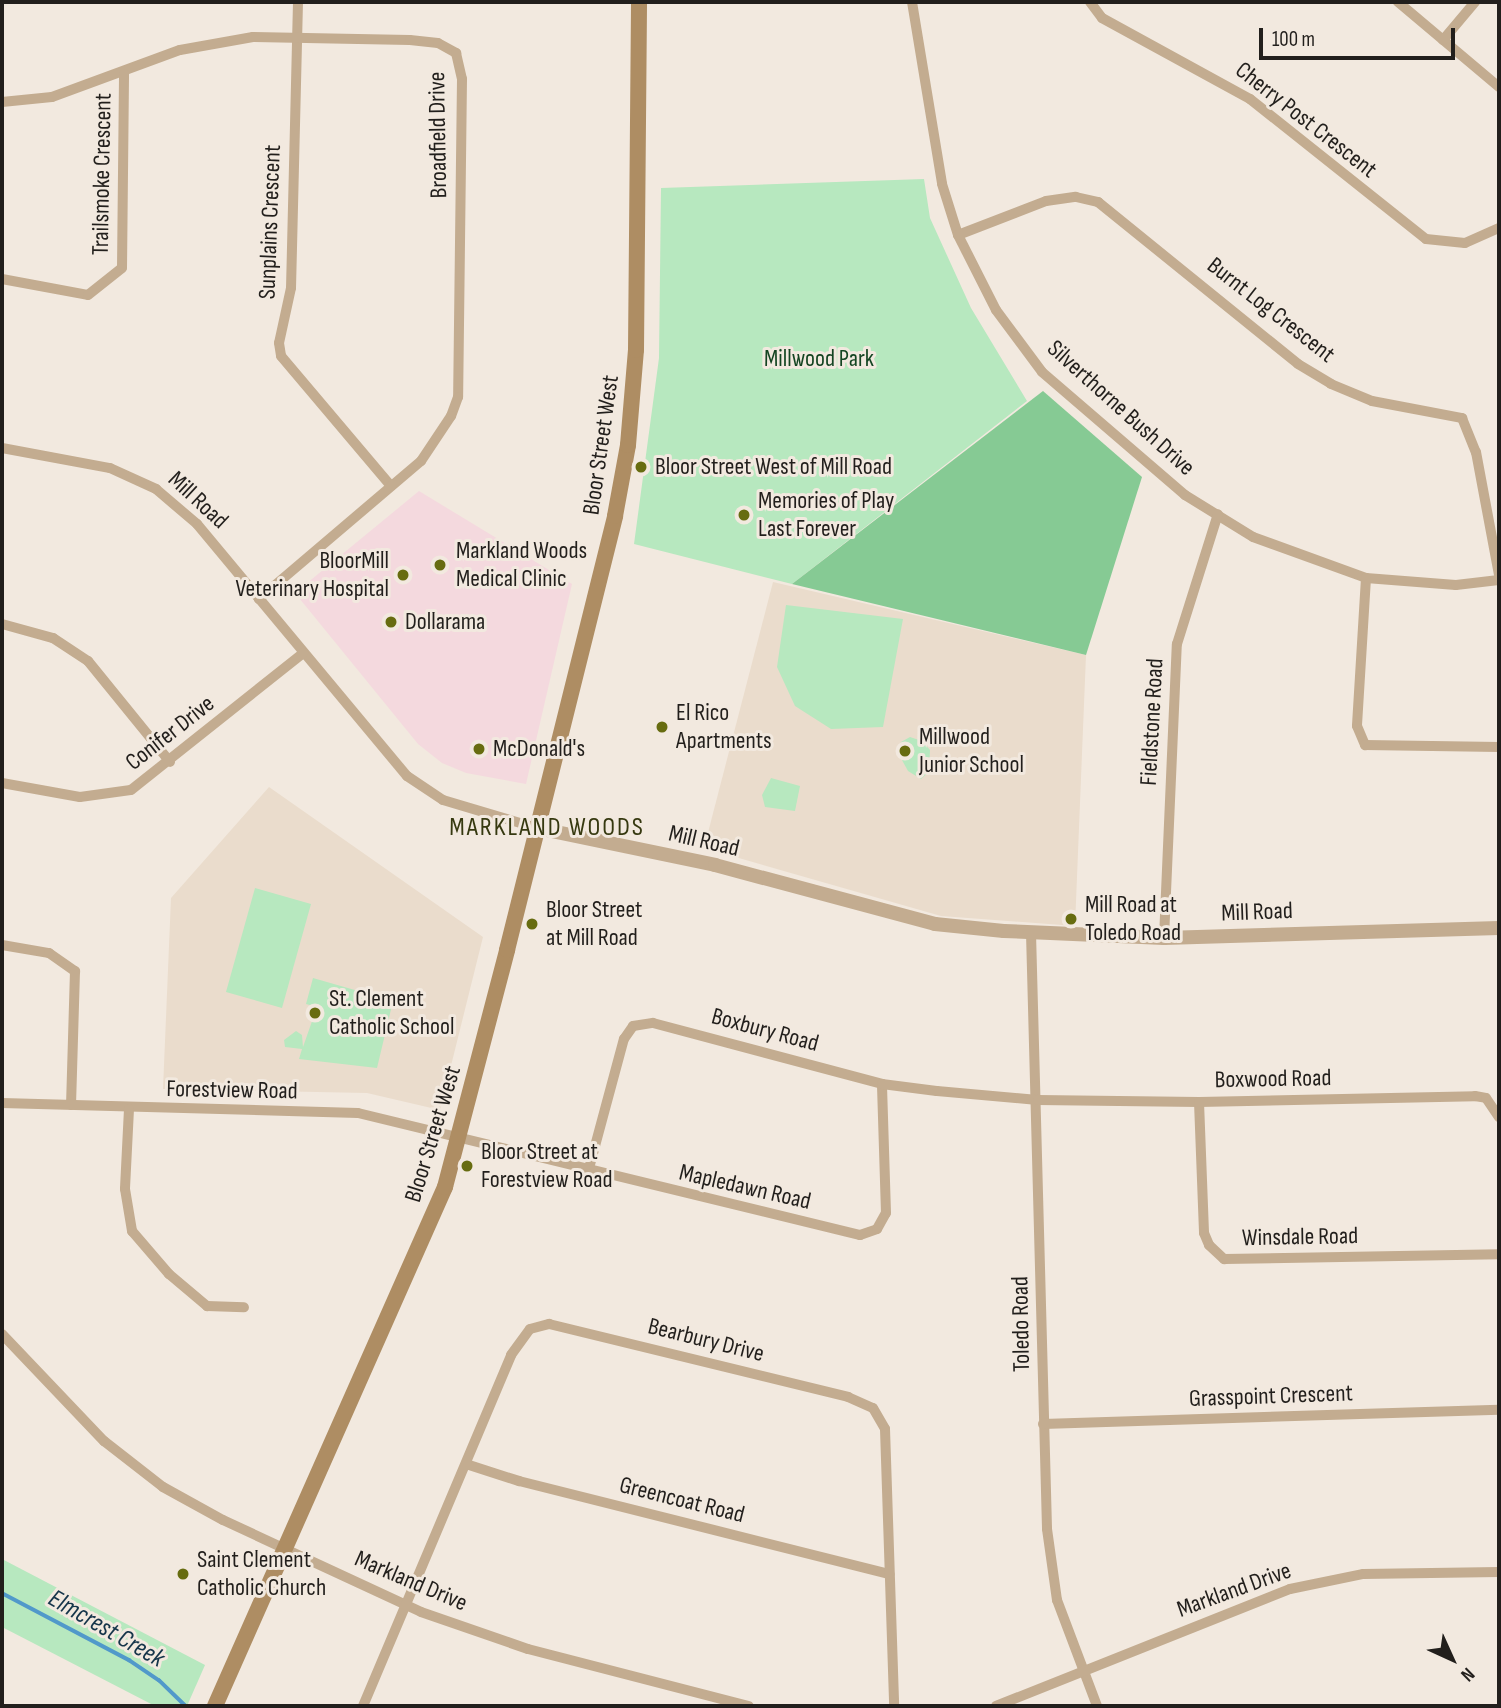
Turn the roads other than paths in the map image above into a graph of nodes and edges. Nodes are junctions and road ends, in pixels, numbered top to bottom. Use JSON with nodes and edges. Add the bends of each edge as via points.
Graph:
{"nodes":[{"id":1,"x":298,"y":2,"type":"edge"},
{"id":2,"x":639,"y":2,"type":"edge"},
{"id":3,"x":912,"y":2,"type":"edge"},
{"id":4,"x":1090,"y":2,"type":"edge"},
{"id":5,"x":1398,"y":2,"type":"edge"},
{"id":6,"x":1475,"y":2,"type":"edge"},
{"id":7,"x":298,"y":37,"type":"junction"},
{"id":8,"x":1443,"y":40,"type":"junction"},
{"id":9,"x":124,"y":74,"type":"junction"},
{"id":10,"x":1499,"y":87,"type":"edge"},
{"id":11,"x":2,"y":102,"type":"edge"},
{"id":12,"x":1499,"y":228,"type":"edge"},
{"id":13,"x":958,"y":235,"type":"junction"},
{"id":14,"x":2,"y":279,"type":"edge"},
{"id":15,"x":2,"y":448,"type":"edge"},
{"id":16,"x":391,"y":486,"type":"junction"},
{"id":17,"x":1218,"y":514,"type":"junction"},
{"id":18,"x":1366,"y":578,"type":"junction"},
{"id":19,"x":1499,"y":578,"type":"edge"},
{"id":20,"x":258,"y":599,"type":"junction"},
{"id":21,"x":2,"y":624,"type":"edge"},
{"id":22,"x":303,"y":653,"type":"junction"},
{"id":23,"x":1499,"y":747,"type":"edge"},
{"id":24,"x":170,"y":762,"type":"junction"},
{"id":25,"x":2,"y":783,"type":"edge"},
{"id":26,"x":537,"y":828,"type":"junction"},
{"id":27,"x":1499,"y":928,"type":"edge"},
{"id":28,"x":1031,"y":933,"type":"junction"},
{"id":29,"x":1164,"y":938,"type":"junction"},
{"id":30,"x":2,"y":945,"type":"edge"},
{"id":31,"x":881,"y":1084,"type":"junction"},
{"id":32,"x":1038,"y":1100,"type":"junction"},
{"id":33,"x":1199,"y":1102,"type":"junction"},
{"id":34,"x":2,"y":1104,"type":"edge"},
{"id":35,"x":71,"y":1105,"type":"junction"},
{"id":36,"x":129,"y":1109,"type":"junction"},
{"id":37,"x":1499,"y":1117,"type":"edge"},
{"id":38,"x":459,"y":1139,"type":"junction"},
{"id":39,"x":588,"y":1172,"type":"junction"},
{"id":40,"x":1499,"y":1254,"type":"edge"},
{"id":41,"x":244,"y":1307,"type":"dead end"},
{"id":42,"x":2,"y":1334,"type":"edge"},
{"id":43,"x":1499,"y":1410,"type":"edge"},
{"id":44,"x":1043,"y":1424,"type":"junction"},
{"id":45,"x":466,"y":1464,"type":"junction"},
{"id":46,"x":287,"y":1550,"type":"junction"},
{"id":47,"x":1499,"y":1572,"type":"edge"},
{"id":48,"x":889,"y":1574,"type":"junction"},
{"id":49,"x":406,"y":1606,"type":"junction"},
{"id":50,"x":1083,"y":1671,"type":"junction"},
{"id":51,"x":215,"y":1706,"type":"edge"},
{"id":52,"x":363,"y":1706,"type":"edge"},
{"id":53,"x":750,"y":1706,"type":"edge"},
{"id":54,"x":894,"y":1706,"type":"edge"},
{"id":55,"x":996,"y":1706,"type":"edge"},
{"id":56,"x":1097,"y":1706,"type":"edge"}],
"edges":[{"from":1,"to":7,"type":"street","name":"Sunplains Crescent"},
{"from":2,"to":26,"type":"main road","name":"Bloor Street West","via":[[636,350],[628,445],[615,516]]},
{"from":3,"to":13,"type":"street","name":"Silverthorne Bush Drive","via":[[942,184]]},
{"from":4,"to":12,"type":"street","name":"Cherry Post Crescent","via":[[1102,18],[1250,99],[1426,239],[1465,243]]},
{"from":5,"to":8,"type":"street"},
{"from":6,"to":8,"type":"street"},
{"from":7,"to":9,"type":"street","name":"Broadfield Drive","via":[[221,41],[180,50]]},
{"from":7,"to":16,"type":"street","name":"Sunplains Crescent","via":[[291,288],[279,343],[281,356]]},
{"from":7,"to":16,"type":"street","name":"Broadfield Drive","via":[[438,43],[456,53],[461,67],[458,397],[435,444]]},
{"from":8,"to":10,"type":"street"},
{"from":9,"to":11,"type":"street","name":"Broadfield Drive","via":[[52,97]]},
{"from":9,"to":14,"type":"street","name":"Trailsmoke Crescent","via":[[122,268],[88,295]]},
{"from":13,"to":17,"type":"street","name":"Silverthorne Bush Drive","via":[[996,310],[1042,372],[1185,495]]},
{"from":13,"to":19,"type":"street","name":"Burnt Log Crescent","via":[[1046,201],[1076,197],[1098,202],[1298,363],[1331,384],[1372,401],[1462,418],[1476,452]]},
{"from":15,"to":20,"type":"street","name":"Mill Road","via":[[110,468],[156,489],[197,524]]},
{"from":16,"to":20,"type":"street","name":"Broadfield Drive"},
{"from":17,"to":18,"type":"street","name":"Silverthorne Bush Drive","via":[[1253,537]]},
{"from":17,"to":29,"type":"street","name":"Fieldstone Road","via":[[1177,644]]},
{"from":18,"to":19,"type":"street","name":"Silverthorne Bush Drive","via":[[1456,585]]},
{"from":18,"to":23,"type":"street","via":[[1357,726],[1365,745]]},
{"from":20,"to":22,"type":"street","name":"Mill Road"},
{"from":21,"to":24,"type":"street","via":[[53,638],[88,661]]},
{"from":22,"to":24,"type":"street","name":"Conifer Drive"},
{"from":22,"to":26,"type":"street","name":"Mill Road","via":[[407,776],[443,800]]},
{"from":24,"to":25,"type":"street","name":"Conifer Drive","via":[[131,790],[101,797]]},
{"from":26,"to":28,"type":"street","name":"Mill Road","via":[[715,866],[935,924]]},
{"from":26,"to":38,"type":"main road","name":"Bloor Street West"},
{"from":27,"to":29,"type":"street","name":"Mill Road"},
{"from":28,"to":29,"type":"street","name":"Mill Road"},
{"from":28,"to":32,"type":"street","name":"Toledo Road"},
{"from":30,"to":35,"type":"street","via":[[49,953],[75,971]]},
{"from":31,"to":32,"type":"street","name":"Boxbury Road"},
{"from":31,"to":39,"type":"street","name":"Boxbury Road","via":[[669,1026],[638,1024],[620,1048]]},
{"from":31,"to":39,"type":"street","name":"Mapledawn Road","via":[[886,1213],[869,1234]]},
{"from":32,"to":33,"type":"street","name":"Boxwood Road"},
{"from":32,"to":44,"type":"street","name":"Toledo Road"},
{"from":33,"to":37,"type":"street","name":"Boxwood Road","via":[[1475,1096],[1486,1098]]},
{"from":33,"to":40,"type":"street","name":"Winsdale Road","via":[[1204,1233],[1224,1259]]},
{"from":34,"to":35,"type":"street","name":"Forestview Road"},
{"from":35,"to":36,"type":"street","name":"Forestview Road"},
{"from":36,"to":38,"type":"street","name":"Forestview Road","via":[[358,1113]]},
{"from":36,"to":41,"type":"street","via":[[125,1189],[132,1231],[169,1275],[207,1306]]},
{"from":38,"to":39,"type":"street","name":"Mapledawn Road"},
{"from":38,"to":46,"type":"main road","name":"Bloor Street West","via":[[423,1241]]},
{"from":42,"to":46,"type":"street","name":"Markland Drive","via":[[62,1402],[131,1464],[223,1520]]},
{"from":43,"to":44,"type":"street","name":"Grasspoint Crescent"},
{"from":44,"to":50,"type":"street","name":"Toledo Road","via":[[1051,1568],[1057,1601]]},
{"from":45,"to":48,"type":"street","name":"Greencoat Road"},
{"from":45,"to":48,"type":"street","name":"Bearbury Drive","via":[[517,1344],[530,1329],[549,1324],[848,1397],[873,1408],[885,1429]]},
{"from":45,"to":49,"type":"street","name":"Bearbury Drive"},
{"from":46,"to":49,"type":"street","name":"Markland Drive"},
{"from":46,"to":51,"type":"main road","name":"Bloor Street West"},
{"from":47,"to":50,"type":"street","name":"Markland Drive","via":[[1363,1574],[1290,1589]]},
{"from":48,"to":54,"type":"street","name":"Bearbury Drive"},
{"from":49,"to":52,"type":"street","name":"Bearbury Drive"},
{"from":49,"to":53,"type":"street","name":"Markland Drive","via":[[528,1649]]},
{"from":50,"to":55,"type":"street","name":"Markland Drive"},
{"from":50,"to":56,"type":"street","name":"Toledo Road"}]}
